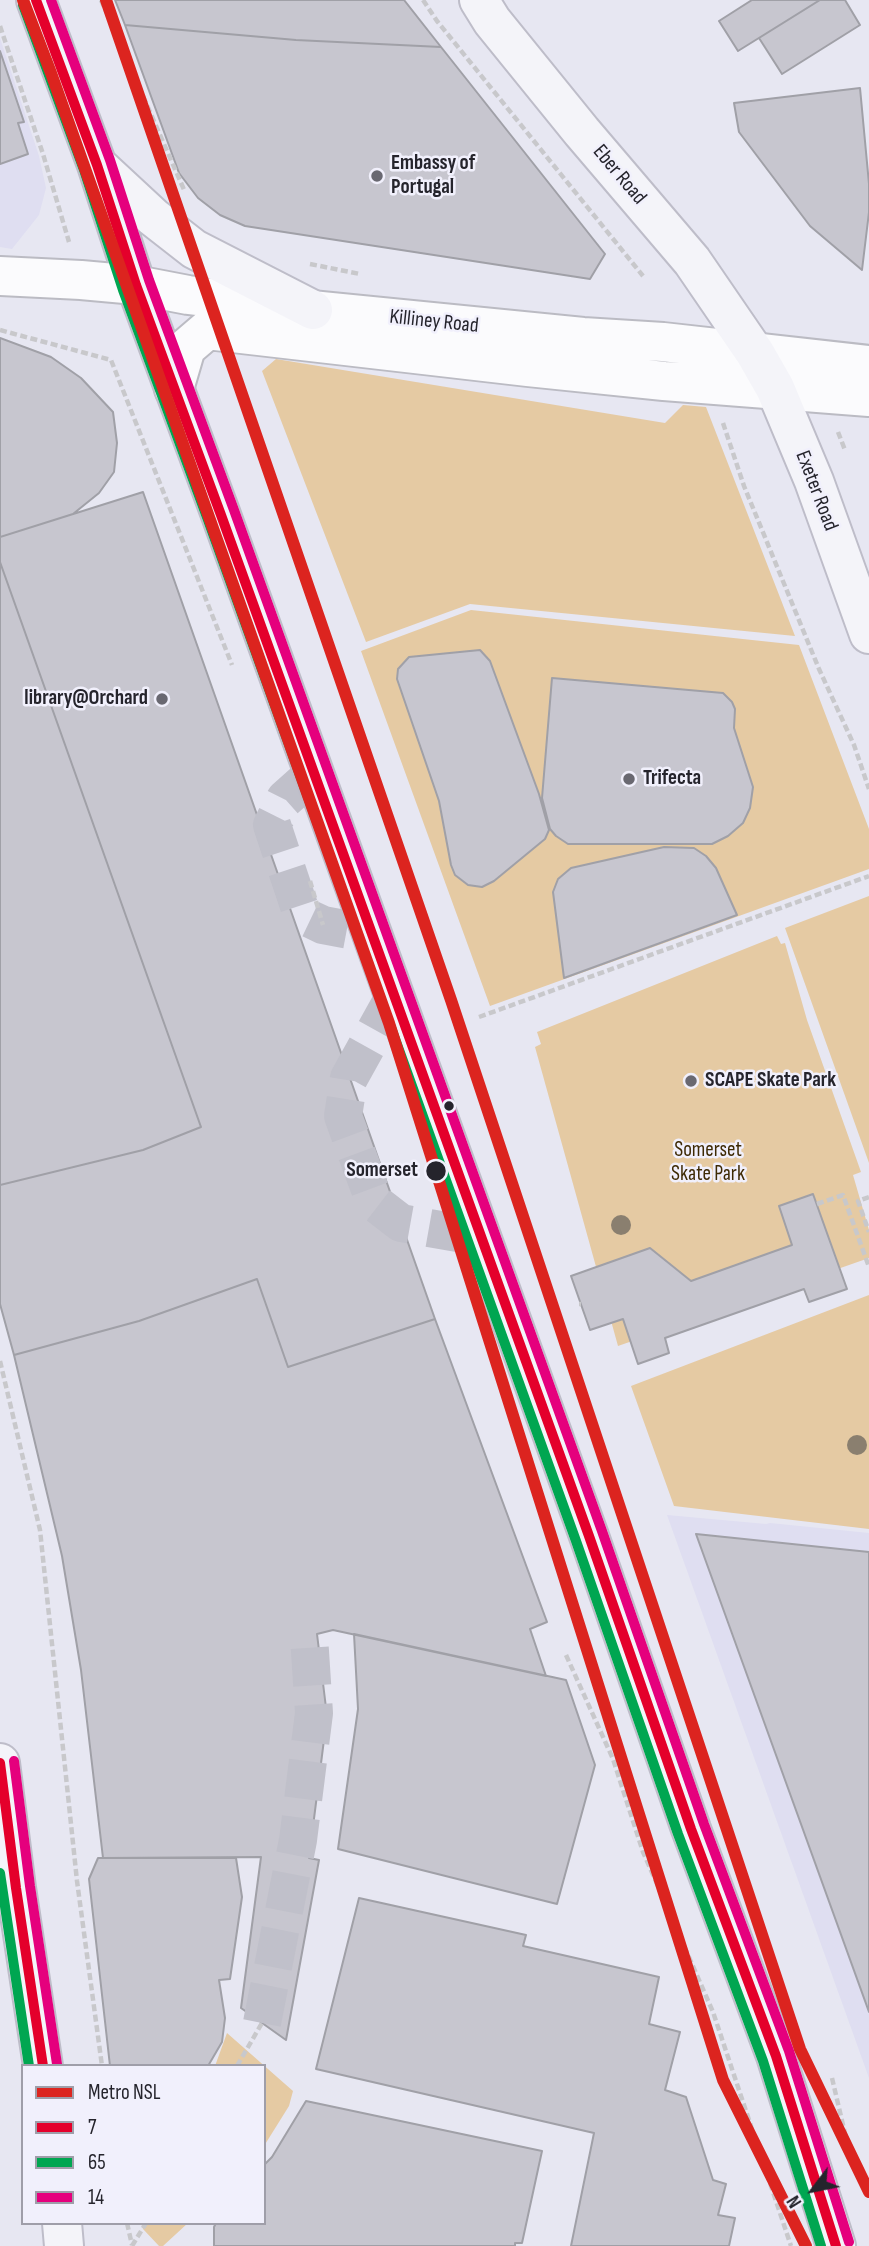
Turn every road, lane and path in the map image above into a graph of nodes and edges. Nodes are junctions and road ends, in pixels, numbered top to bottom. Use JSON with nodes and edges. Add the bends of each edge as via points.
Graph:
{"nodes":[{"id":1,"x":36,"y":0,"type":"edge"},
{"id":2,"x":101,"y":0,"type":"edge"},
{"id":3,"x":423,"y":0,"type":"edge"},
{"id":4,"x":479,"y":0,"type":"edge"},
{"id":5,"x":0,"y":26,"type":"edge"},
{"id":6,"x":97,"y":165,"type":"junction"},
{"id":7,"x":191,"y":199,"type":"dead end"},
{"id":8,"x":71,"y":251,"type":"dead end"},
{"id":9,"x":0,"y":276,"type":"edge"},
{"id":10,"x":643,"y":276,"type":"dead end"},
{"id":11,"x":136,"y":285,"type":"junction"},
{"id":12,"x":313,"y":310,"type":"junction"},
{"id":13,"x":0,"y":330,"type":"edge"},
{"id":14,"x":755,"y":353,"type":"junction"},
{"id":15,"x":869,"y":365,"type":"edge"},
{"id":16,"x":775,"y":388,"type":"junction"},
{"id":17,"x":174,"y":389,"type":"junction"},
{"id":18,"x":869,"y":397,"type":"edge"},
{"id":19,"x":723,"y":423,"type":"dead end"},
{"id":20,"x":869,"y":634,"type":"edge"},
{"id":21,"x":234,"y":670,"type":"dead end"},
{"id":22,"x":869,"y":789,"type":"edge"},
{"id":23,"x":308,"y":875,"type":"dead end"},
{"id":24,"x":869,"y":876,"type":"edge"},
{"id":25,"x":323,"y":925,"type":"dead end"},
{"id":26,"x":479,"y":1017,"type":"dead end"},
{"id":27,"x":869,"y":1197,"type":"edge"},
{"id":28,"x":817,"y":1204,"type":"dead end"},
{"id":29,"x":869,"y":1232,"type":"edge"},
{"id":30,"x":869,"y":1267,"type":"edge"},
{"id":31,"x":0,"y":1360,"type":"edge"},
{"id":32,"x":566,"y":1655,"type":"dead end"},
{"id":33,"x":0,"y":1763,"type":"edge"},
{"id":34,"x":262,"y":2023,"type":"tunnel mouth"},
{"id":35,"x":43,"y":2064,"type":"edge"},
{"id":36,"x":103,"y":2064,"type":"edge"},
{"id":37,"x":238,"y":2064,"type":"edge"},
{"id":38,"x":832,"y":2078,"type":"dead end"},
{"id":39,"x":853,"y":2168,"type":"dead end"},
{"id":40,"x":62,"y":2225,"type":"edge"},
{"id":41,"x":127,"y":2225,"type":"edge"},
{"id":42,"x":145,"y":2225,"type":"edge"},
{"id":43,"x":64,"y":2246,"type":"edge"},
{"id":44,"x":132,"y":2246,"type":"edge"},
{"id":45,"x":791,"y":2246,"type":"edge"},
{"id":46,"x":836,"y":2246,"type":"edge"}],
"edges":[{"from":1,"to":6,"type":"main road"},
{"from":2,"to":7,"type":"path"},
{"from":3,"to":10,"type":"path"},
{"from":4,"to":14,"type":"main road","name":"Eber Road","via":[[582,132],[692,261]]},
{"from":5,"to":8,"type":"path"},
{"from":6,"to":11,"type":"main road"},
{"from":6,"to":12,"type":"main road","via":[[194,249]]},
{"from":9,"to":11,"type":"street","name":"Killiney Road"},
{"from":11,"to":12,"type":"street","name":"Killiney Road"},
{"from":11,"to":17,"type":"main road"},
{"from":12,"to":14,"type":"street","name":"Killiney Road"},
{"from":13,"to":21,"type":"path","via":[[111,360]]},
{"from":14,"to":15,"type":"street","name":"Killiney Road"},
{"from":14,"to":16,"type":"main road","name":"Exeter Road"},
{"from":16,"to":17,"type":"street","name":"Killiney Road","via":[[542,369],[206,330],[186,348]]},
{"from":16,"to":18,"type":"street","name":"Killiney Road"},
{"from":16,"to":20,"type":"main road","name":"Exeter Road"},
{"from":17,"to":46,"type":"main road","via":[[776,2056]]},
{"from":19,"to":22,"type":"path","via":[[744,486]]},
{"from":23,"to":25,"type":"path"},
{"from":24,"to":26,"type":"path"},
{"from":27,"to":29,"type":"path","via":[[858,1201]]},
{"from":28,"to":30,"type":"path","via":[[843,1195]]},
{"from":31,"to":36,"type":"path","via":[[40,1530]]},
{"from":32,"to":45,"type":"path","via":[[613,1759],[643,1852],[713,2012]]},
{"from":33,"to":35,"type":"main road"},
{"from":34,"to":37,"type":"path"},
{"from":38,"to":39,"type":"path"},
{"from":40,"to":43,"type":"main road"},
{"from":41,"to":44,"type":"path"},
{"from":42,"to":44,"type":"path"}]}
